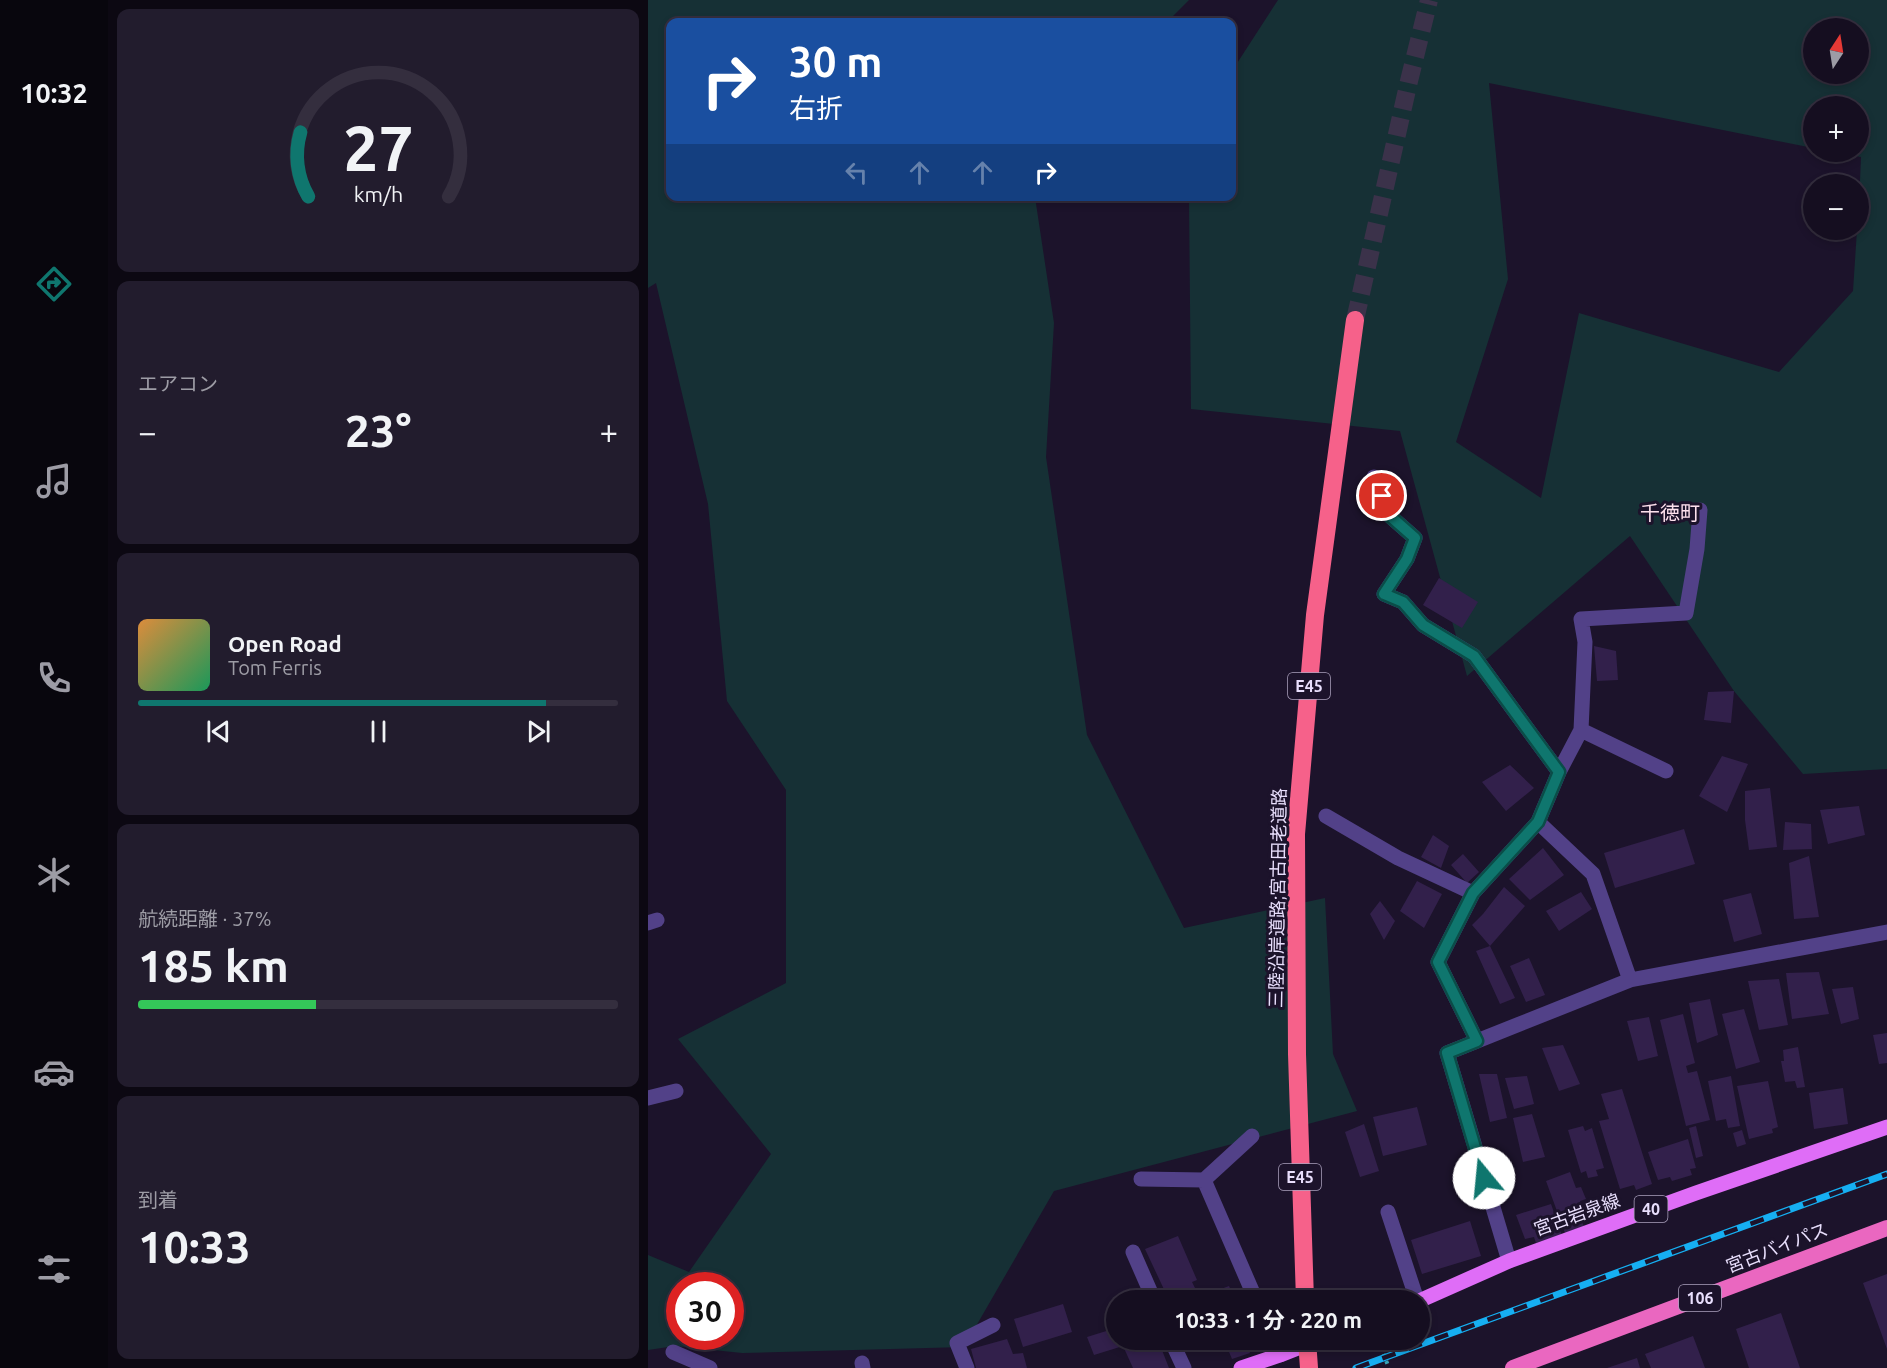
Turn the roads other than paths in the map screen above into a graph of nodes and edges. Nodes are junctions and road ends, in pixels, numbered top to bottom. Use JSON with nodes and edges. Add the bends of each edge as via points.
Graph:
{"nodes":[{"id":1,"x":1355,"y":320,"type":"tunnel mouth"},
{"id":2,"x":1374,"y":477,"type":"dead end"},
{"id":3,"x":1700,"y":510,"type":"dead end"},
{"id":4,"x":1581,"y":730,"type":"junction"},
{"id":5,"x":1666,"y":771,"type":"dead end"},
{"id":6,"x":1559,"y":772,"type":"junction"},
{"id":7,"x":1326,"y":816,"type":"dead end"},
{"id":8,"x":1538,"y":822,"type":"junction"},
{"id":9,"x":1473,"y":893,"type":"junction"},
{"id":10,"x":1887,"y":932,"type":"edge"},
{"id":11,"x":1630,"y":980,"type":"junction"},
{"id":12,"x":1477,"y":1041,"type":"junction"},
{"id":13,"x":676,"y":1091,"type":"dead end"},
{"id":14,"x":648,"y":1098,"type":"edge"},
{"id":15,"x":1887,"y":1127,"type":"edge"},
{"id":16,"x":1252,"y":1136,"type":"dead end"},
{"id":17,"x":1141,"y":1179,"type":"dead end"},
{"id":18,"x":1204,"y":1180,"type":"junction"},
{"id":19,"x":1388,"y":1212,"type":"dead end"},
{"id":20,"x":1887,"y":1228,"type":"edge"},
{"id":21,"x":1133,"y":1252,"type":"dead end"},
{"id":22,"x":1509,"y":1261,"type":"junction"},
{"id":23,"x":1150,"y":1290,"type":"edge"},
{"id":24,"x":1252,"y":1290,"type":"edge"},
{"id":25,"x":1305,"y":1290,"type":"edge"},
{"id":26,"x":1414,"y":1290,"type":"edge"},
{"id":27,"x":1430,"y":1296,"type":"edge"},
{"id":28,"x":993,"y":1325,"type":"dead end"},
{"id":29,"x":1176,"y":1350,"type":"edge"},
{"id":30,"x":1278,"y":1350,"type":"edge"},
{"id":31,"x":1292,"y":1350,"type":"edge"},
{"id":32,"x":1308,"y":1350,"type":"edge"},
{"id":33,"x":673,"y":1352,"type":"dead end"},
{"id":34,"x":1280,"y":1355,"type":"junction"},
{"id":35,"x":1541,"y":1363,"type":"edge"},
{"id":36,"x":711,"y":1368,"type":"edge"},
{"id":37,"x":967,"y":1368,"type":"edge"},
{"id":38,"x":1184,"y":1368,"type":"edge"},
{"id":39,"x":1240,"y":1368,"type":"edge"},
{"id":40,"x":1309,"y":1368,"type":"edge"},
{"id":41,"x":1513,"y":1368,"type":"edge"}],
"edges":[{"from":1,"to":25,"type":"highway","name":"三陸沿岸道路;宮古田老道路","number":"E45","via":[[1315,615],[1296,834],[1297,1054]]},
{"from":2,"to":6,"type":"street","via":[[1390,516],[1415,538],[1407,559],[1384,594],[1403,602],[1423,625],[1474,656]]},
{"from":3,"to":4,"type":"street","via":[[1686,614],[1581,619],[1585,642]]},
{"from":4,"to":5,"type":"street"},
{"from":4,"to":6,"type":"street"},
{"from":6,"to":8,"type":"street"},
{"from":7,"to":9,"type":"street","via":[[1398,858]]},
{"from":8,"to":9,"type":"street"},
{"from":8,"to":11,"type":"street","via":[[1593,874]]},
{"from":9,"to":12,"type":"street","via":[[1438,962]]},
{"from":10,"to":11,"type":"street"},
{"from":11,"to":12,"type":"street"},
{"from":12,"to":22,"type":"street","via":[[1447,1053]]},
{"from":13,"to":14,"type":"street"},
{"from":15,"to":22,"type":"main road","name":"宮古岩泉線","number":"40"},
{"from":16,"to":18,"type":"street"},
{"from":17,"to":18,"type":"street"},
{"from":18,"to":24,"type":"street"},
{"from":19,"to":26,"type":"street"},
{"from":20,"to":35,"type":"highway","name":"宮古バイパス","number":"106"},
{"from":21,"to":23,"type":"street"},
{"from":22,"to":27,"type":"main road","name":"宮古岩泉線","number":"40"},
{"from":28,"to":37,"type":"street","via":[[957,1343]]},
{"from":29,"to":38,"type":"street"},
{"from":30,"to":34,"type":"street"},
{"from":31,"to":34,"type":"main road"},
{"from":32,"to":40,"type":"highway","bridge":true},
{"from":33,"to":36,"type":"street"},
{"from":34,"to":39,"type":"main road"},
{"from":35,"to":41,"type":"highway","name":"宮古バイパス","number":"106"}]}
